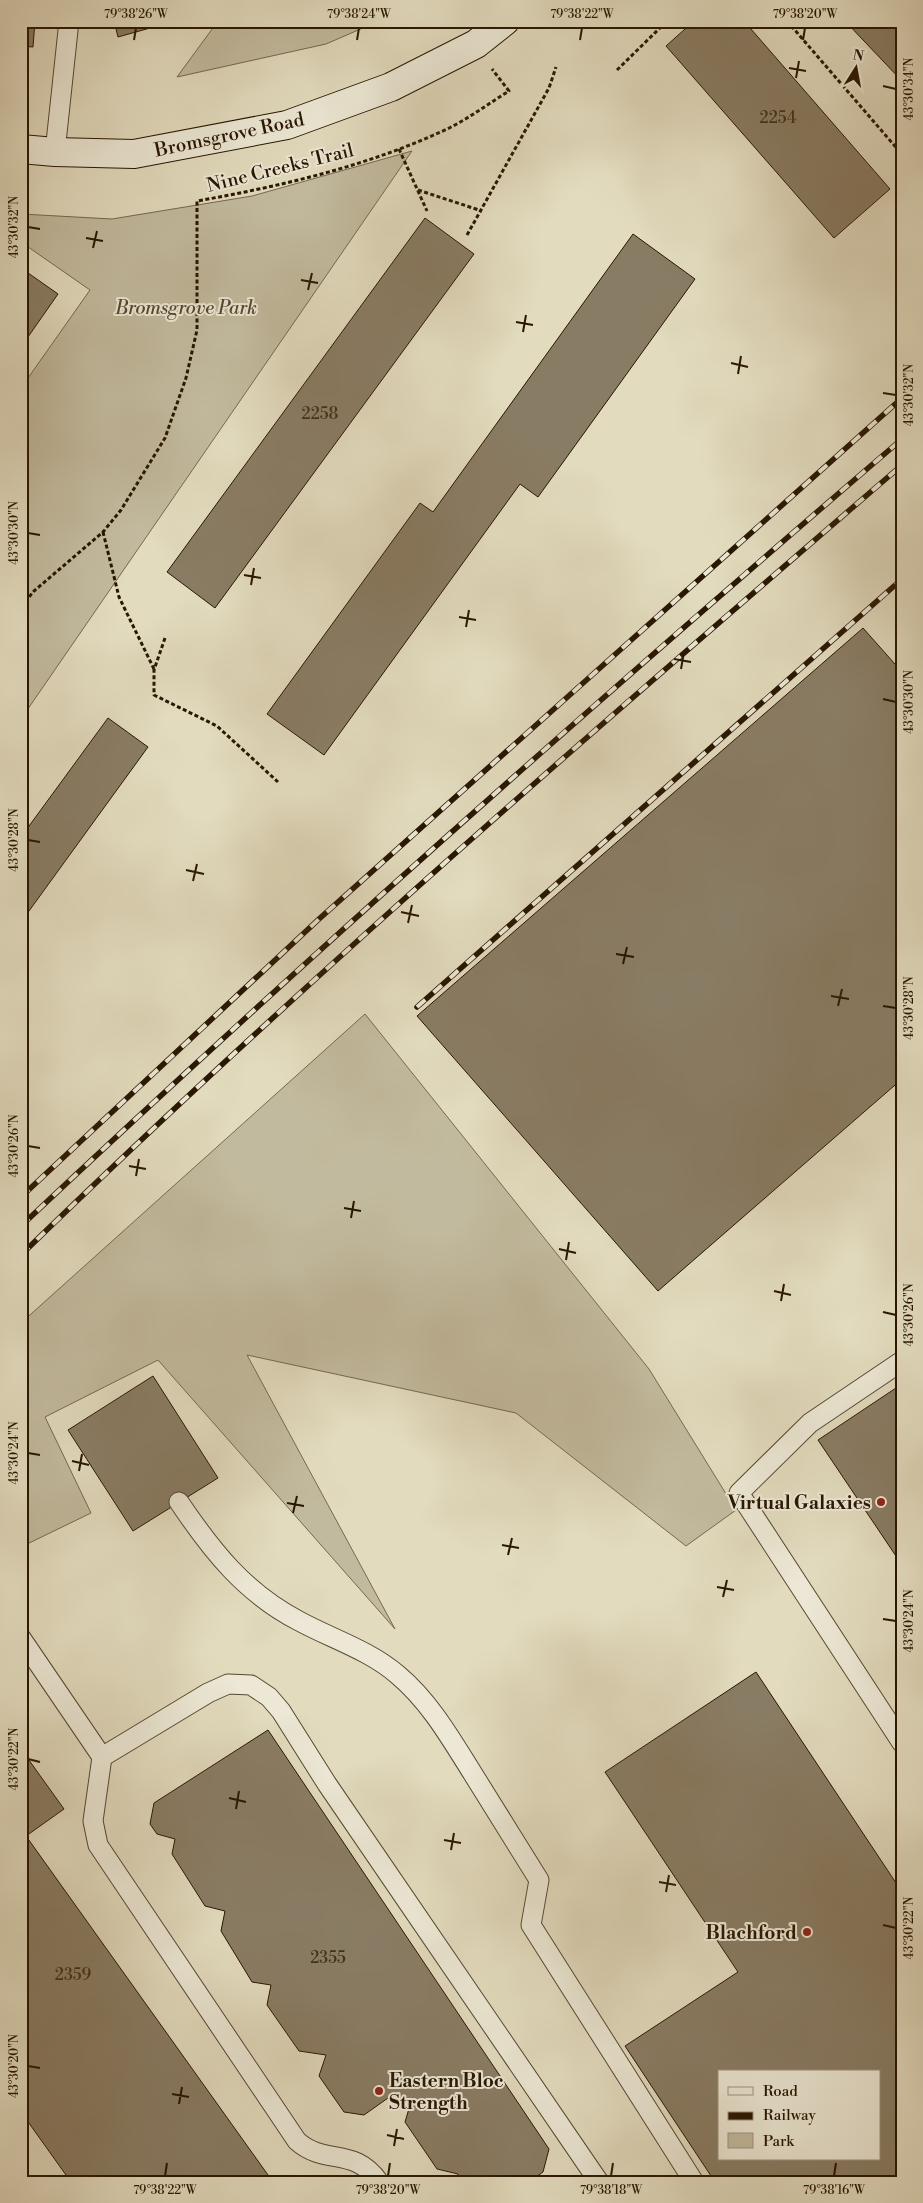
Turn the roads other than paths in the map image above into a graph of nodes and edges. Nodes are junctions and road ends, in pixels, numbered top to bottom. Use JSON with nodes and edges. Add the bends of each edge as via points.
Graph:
{"nodes":[{"id":1,"x":69,"y":21,"type":"edge"},
{"id":2,"x":505,"y":21,"type":"edge"},
{"id":3,"x":21,"y":149,"type":"edge"},
{"id":4,"x":55,"y":152,"type":"junction"},
{"id":5,"x":902,"y":1361,"type":"edge"},
{"id":6,"x":179,"y":1502,"type":"dead end"},
{"id":7,"x":21,"y":1638,"type":"edge"},
{"id":8,"x":902,"y":1743,"type":"edge"},
{"id":9,"x":102,"y":1757,"type":"junction"},
{"id":10,"x":378,"y":2182,"type":"edge"},
{"id":11,"x":599,"y":2182,"type":"edge"},
{"id":12,"x":694,"y":2182,"type":"edge"}],
"edges":[{"from":1,"to":4,"type":"lane"},
{"from":2,"to":4,"type":"street","name":"Bromsgrove Road","via":[[476,44],[391,87],[287,125],[134,154]]},
{"from":3,"to":4,"type":"street","name":"Bromsgrove Road"},
{"from":5,"to":8,"type":"lane","via":[[810,1422],[739,1493]]},
{"from":6,"to":12,"type":"lane","via":[[208,1545],[252,1589],[297,1620],[384,1664],[436,1716],[539,1880],[531,1925]]},
{"from":7,"to":9,"type":"lane"},
{"from":9,"to":10,"type":"lane","via":[[93,1821],[98,1844],[297,2141],[313,2152],[362,2164]]},
{"from":9,"to":11,"type":"lane","via":[[228,1684],[251,1685],[269,1698],[281,1711],[327,1784]]}]}
